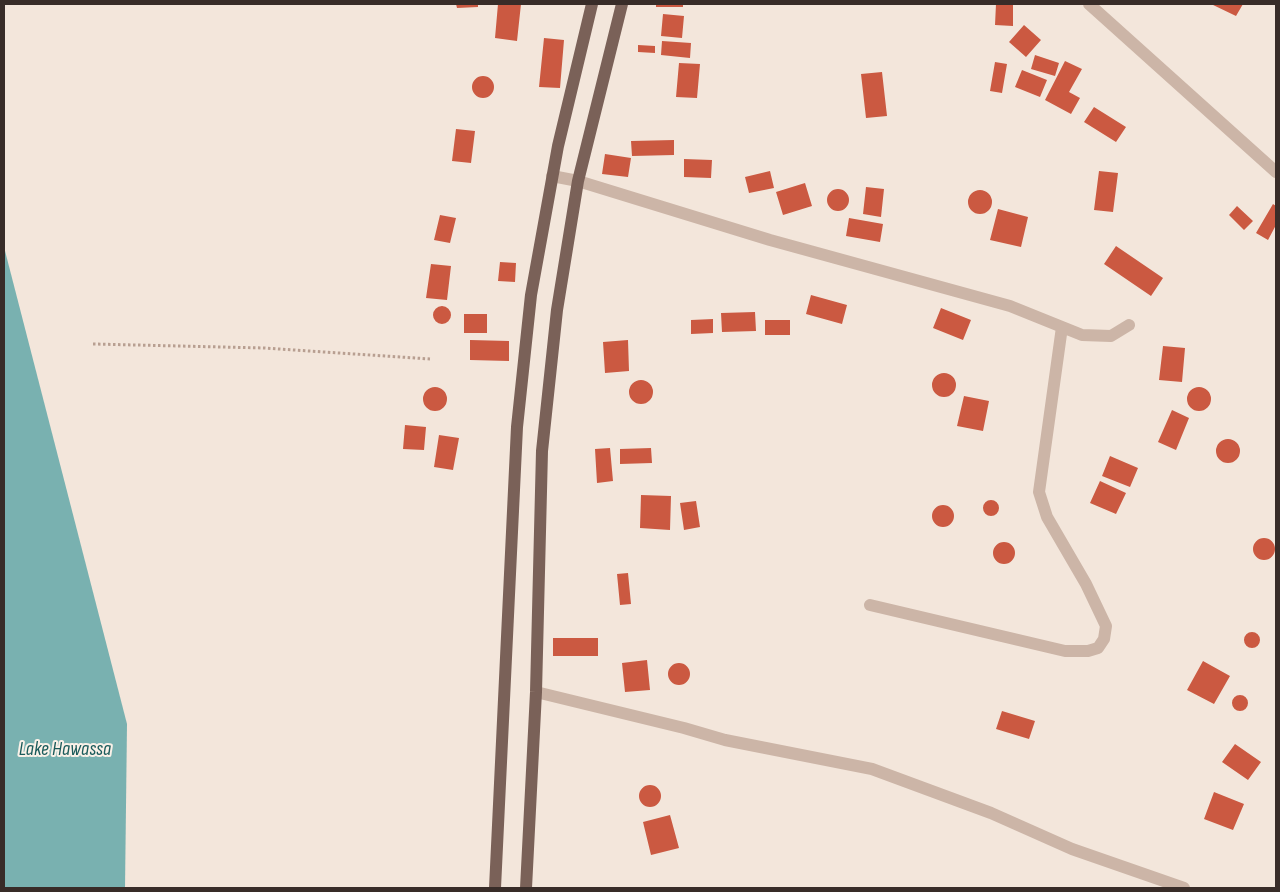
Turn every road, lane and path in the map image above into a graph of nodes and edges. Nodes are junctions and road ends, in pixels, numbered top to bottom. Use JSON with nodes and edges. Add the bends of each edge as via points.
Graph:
{"nodes":[{"id":1,"x":592,"y":4,"type":"edge"},
{"id":2,"x":622,"y":4,"type":"edge"},
{"id":3,"x":1089,"y":4,"type":"edge"},
{"id":4,"x":1276,"y":172,"type":"edge"},
{"id":5,"x":552,"y":176,"type":"junction"},
{"id":6,"x":578,"y":181,"type":"junction"},
{"id":7,"x":1129,"y":325,"type":"dead end"},
{"id":8,"x":1062,"y":327,"type":"junction"},
{"id":9,"x":93,"y":344,"type":"dead end"},
{"id":10,"x":430,"y":359,"type":"dead end"},
{"id":11,"x":870,"y":605,"type":"dead end"},
{"id":12,"x":536,"y":692,"type":"junction"},
{"id":13,"x":496,"y":888,"type":"edge"},
{"id":14,"x":526,"y":888,"type":"edge"},
{"id":15,"x":1184,"y":888,"type":"edge"}],
"edges":[{"from":1,"to":5,"type":"main road"},
{"from":2,"to":6,"type":"main road"},
{"from":3,"to":4,"type":"street"},
{"from":5,"to":6,"type":"street"},
{"from":5,"to":13,"type":"main road","via":[[531,295],[517,427]]},
{"from":6,"to":8,"type":"street","via":[[770,240],[1010,306]]},
{"from":6,"to":12,"type":"main road","via":[[557,310],[542,451]]},
{"from":7,"to":8,"type":"street","via":[[1111,336],[1098,337]]},
{"from":8,"to":11,"type":"street","via":[[1039,492],[1047,517],[1106,626],[1104,639],[1098,648],[1065,651]]},
{"from":9,"to":10,"type":"path","via":[[264,348]]},
{"from":12,"to":14,"type":"main road"},
{"from":12,"to":15,"type":"street","via":[[725,740],[872,769],[991,813],[1072,849]]}]}
